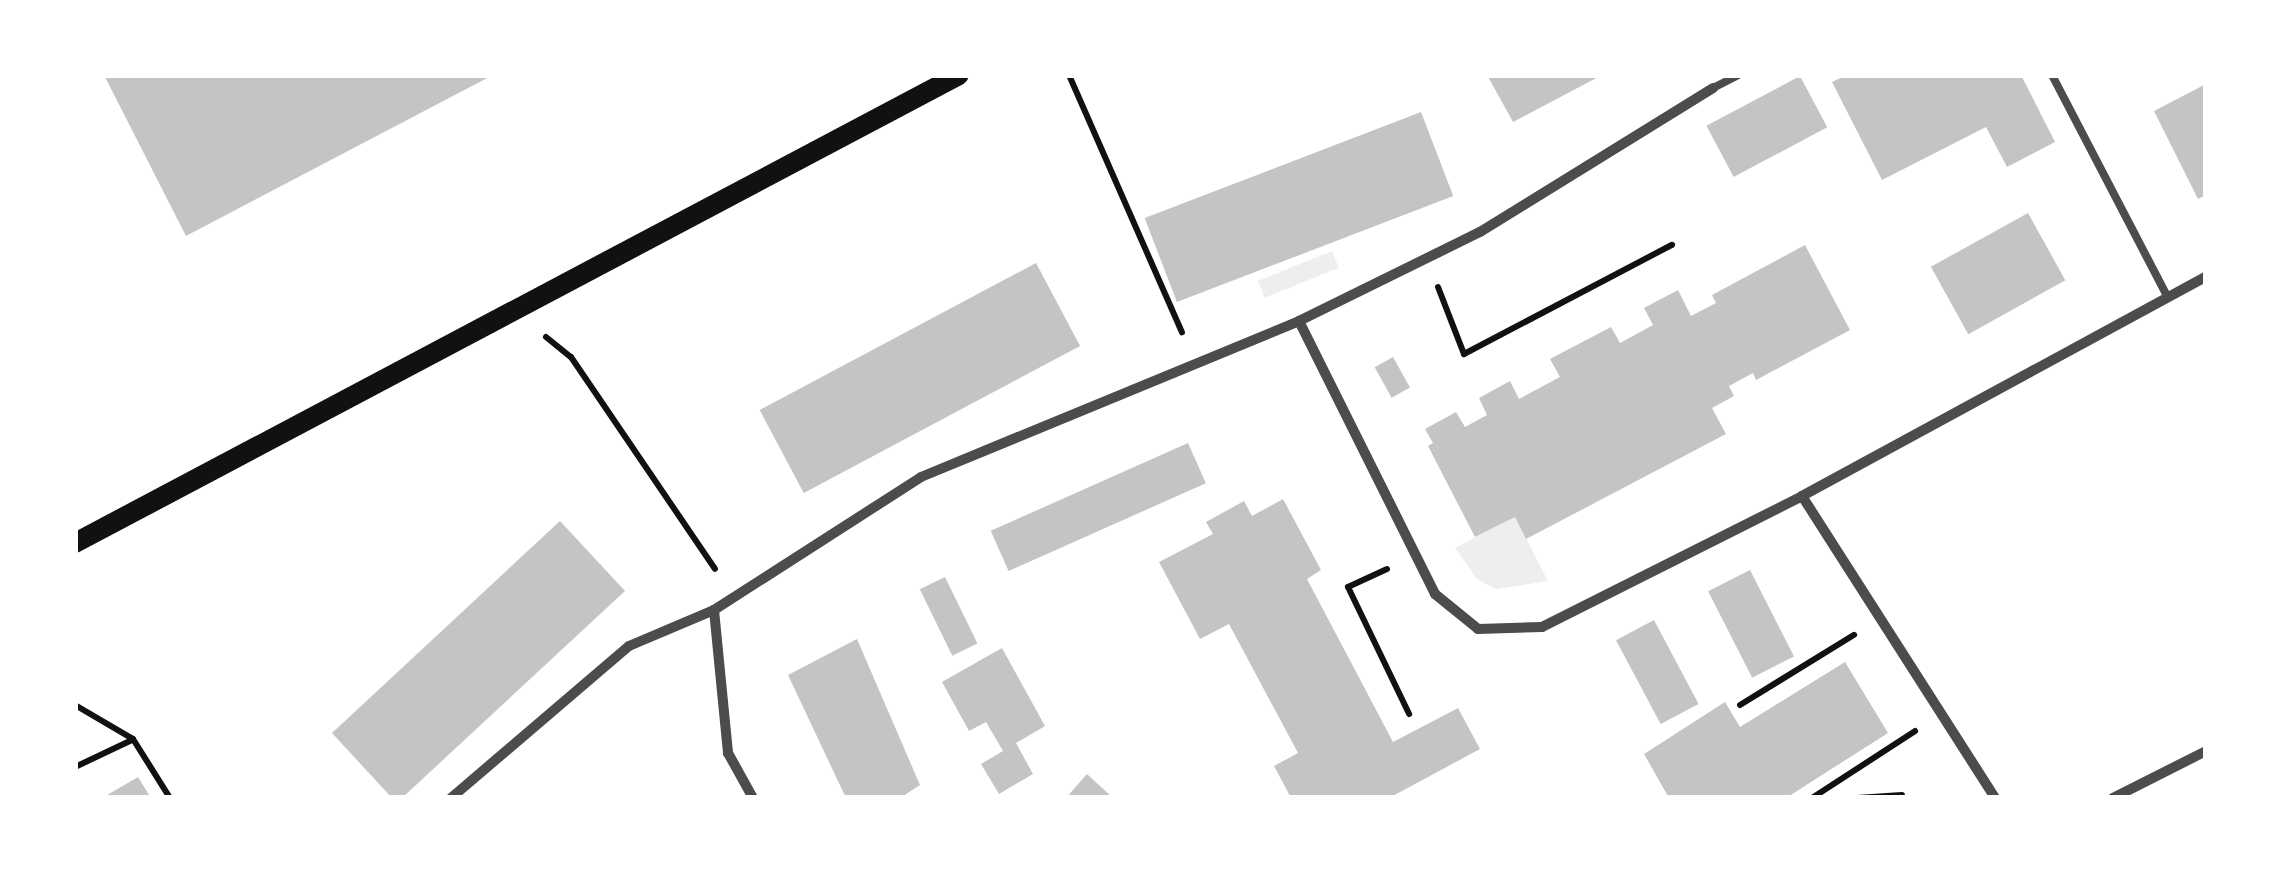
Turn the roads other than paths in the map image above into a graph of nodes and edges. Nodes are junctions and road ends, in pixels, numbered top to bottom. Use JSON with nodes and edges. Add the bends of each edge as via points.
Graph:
{"nodes":[{"id":1,"x":959,"y":75,"type":"edge"},
{"id":2,"x":1738,"y":75,"type":"edge"},
{"id":3,"x":2052,"y":75,"type":"edge"},
{"id":4,"x":1713,"y":88,"type":"joint"},
{"id":5,"x":2206,"y":277,"type":"edge"},
{"id":6,"x":2168,"y":298,"type":"junction"},
{"id":7,"x":1299,"y":321,"type":"junction"},
{"id":8,"x":1802,"y":496,"type":"junction"},
{"id":9,"x":75,"y":542,"type":"edge"},
{"id":10,"x":714,"y":610,"type":"junction"},
{"id":11,"x":2206,"y":751,"type":"edge"},
{"id":12,"x":451,"y":798,"type":"edge"},
{"id":13,"x":753,"y":798,"type":"edge"},
{"id":14,"x":1995,"y":798,"type":"edge"},
{"id":15,"x":2113,"y":798,"type":"edge"}],
"edges":[{"from":1,"to":9,"type":"main road"},
{"from":2,"to":4,"type":"lane"},
{"from":3,"to":6,"type":"lane"},
{"from":4,"to":7,"type":"street","via":[[1426,258]]},
{"from":5,"to":6,"type":"street"},
{"from":6,"to":8,"type":"street"},
{"from":7,"to":8,"type":"street","via":[[1435,594],[1478,629],[1542,627]]},
{"from":7,"to":10,"type":"street","via":[[920,478]]},
{"from":8,"to":14,"type":"street"},
{"from":10,"to":12,"type":"street","via":[[629,646]]},
{"from":10,"to":13,"type":"street","via":[[728,752]]},
{"from":11,"to":15,"type":"street"}]}
